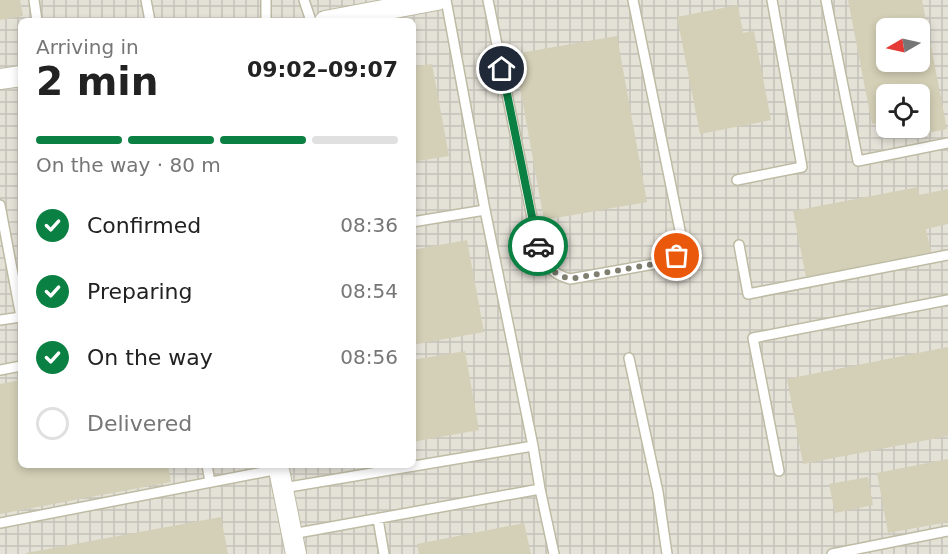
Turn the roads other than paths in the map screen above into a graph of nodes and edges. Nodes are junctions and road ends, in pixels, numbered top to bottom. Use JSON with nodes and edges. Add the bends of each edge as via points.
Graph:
{"nodes":[{"id":1,"x":34,"y":0,"type":"edge"},
{"id":2,"x":146,"y":0,"type":"edge"},
{"id":3,"x":266,"y":0,"type":"edge"},
{"id":4,"x":304,"y":0,"type":"edge"},
{"id":5,"x":436,"y":0,"type":"edge"},
{"id":6,"x":446,"y":0,"type":"edge"},
{"id":7,"x":488,"y":0,"type":"edge"},
{"id":8,"x":633,"y":0,"type":"edge"},
{"id":9,"x":772,"y":0,"type":"edge"},
{"id":10,"x":826,"y":0,"type":"edge"},
{"id":11,"x":37,"y":18,"type":"edge"},
{"id":12,"x":149,"y":18,"type":"edge"},
{"id":13,"x":266,"y":18,"type":"edge"},
{"id":14,"x":310,"y":18,"type":"edge"},
{"id":15,"x":341,"y":18,"type":"edge"},
{"id":16,"x":18,"y":76,"type":"edge"},
{"id":17,"x":0,"y":79,"type":"edge"},
{"id":18,"x":948,"y":143,"type":"edge"},
{"id":19,"x":737,"y":180,"type":"dead end"},
{"id":20,"x":0,"y":205,"type":"edge"},
{"id":21,"x":485,"y":210,"type":"junction"},
{"id":22,"x":416,"y":221,"type":"edge"},
{"id":23,"x":739,"y":245,"type":"dead end"},
{"id":24,"x":948,"y":255,"type":"edge"},
{"id":25,"x":948,"y":300,"type":"edge"},
{"id":26,"x":18,"y":301,"type":"edge"},
{"id":27,"x":18,"y":317,"type":"edge"},
{"id":28,"x":0,"y":320,"type":"edge"},
{"id":29,"x":629,"y":358,"type":"dead end"},
{"id":30,"x":18,"y":367,"type":"edge"},
{"id":31,"x":0,"y":370,"type":"edge"},
{"id":32,"x":533,"y":446,"type":"junction"},
{"id":33,"x":416,"y":466,"type":"edge"},
{"id":34,"x":208,"y":468,"type":"edge"},
{"id":35,"x":274,"y":468,"type":"edge"},
{"id":36,"x":279,"y":468,"type":"edge"},
{"id":37,"x":402,"y":468,"type":"edge"},
{"id":38,"x":779,"y":471,"type":"dead end"},
{"id":39,"x":210,"y":482,"type":"junction"},
{"id":40,"x":283,"y":488,"type":"junction"},
{"id":41,"x":540,"y":489,"type":"junction"},
{"id":42,"x":378,"y":519,"type":"junction"},
{"id":43,"x":0,"y":523,"type":"edge"},
{"id":44,"x":948,"y":531,"type":"edge"},
{"id":45,"x":292,"y":534,"type":"junction"},
{"id":46,"x":296,"y":554,"type":"edge"},
{"id":47,"x":384,"y":554,"type":"edge"},
{"id":48,"x":554,"y":554,"type":"edge"},
{"id":49,"x":667,"y":554,"type":"edge"},
{"id":50,"x":832,"y":554,"type":"edge"}],
"edges":[{"from":1,"to":11,"type":"lane"},
{"from":2,"to":12,"type":"lane"},
{"from":3,"to":13,"type":"lane"},
{"from":4,"to":14,"type":"lane"},
{"from":5,"to":15,"type":"street"},
{"from":6,"to":21,"type":"lane"},
{"from":7,"to":8,"type":"lane","via":[[539,252],[557,275],[570,279],[665,262],[682,249]]},
{"from":9,"to":19,"type":"lane","via":[[802,167]]},
{"from":10,"to":18,"type":"lane","via":[[858,161]]},
{"from":16,"to":17,"type":"street"},
{"from":20,"to":26,"type":"lane"},
{"from":21,"to":22,"type":"lane"},
{"from":21,"to":32,"type":"lane"},
{"from":23,"to":24,"type":"lane","via":[[748,294]]},
{"from":25,"to":38,"type":"lane","via":[[753,338]]},
{"from":27,"to":28,"type":"lane"},
{"from":29,"to":49,"type":"lane"},
{"from":30,"to":31,"type":"lane"},
{"from":32,"to":33,"type":"lane"},
{"from":32,"to":41,"type":"lane"},
{"from":34,"to":39,"type":"lane"},
{"from":35,"to":39,"type":"lane"},
{"from":36,"to":40,"type":"street"},
{"from":37,"to":40,"type":"lane"},
{"from":39,"to":43,"type":"lane"},
{"from":40,"to":45,"type":"street"},
{"from":41,"to":42,"type":"lane"},
{"from":41,"to":48,"type":"lane"},
{"from":42,"to":45,"type":"lane"},
{"from":42,"to":47,"type":"lane"},
{"from":44,"to":50,"type":"lane"},
{"from":45,"to":46,"type":"street"}]}
